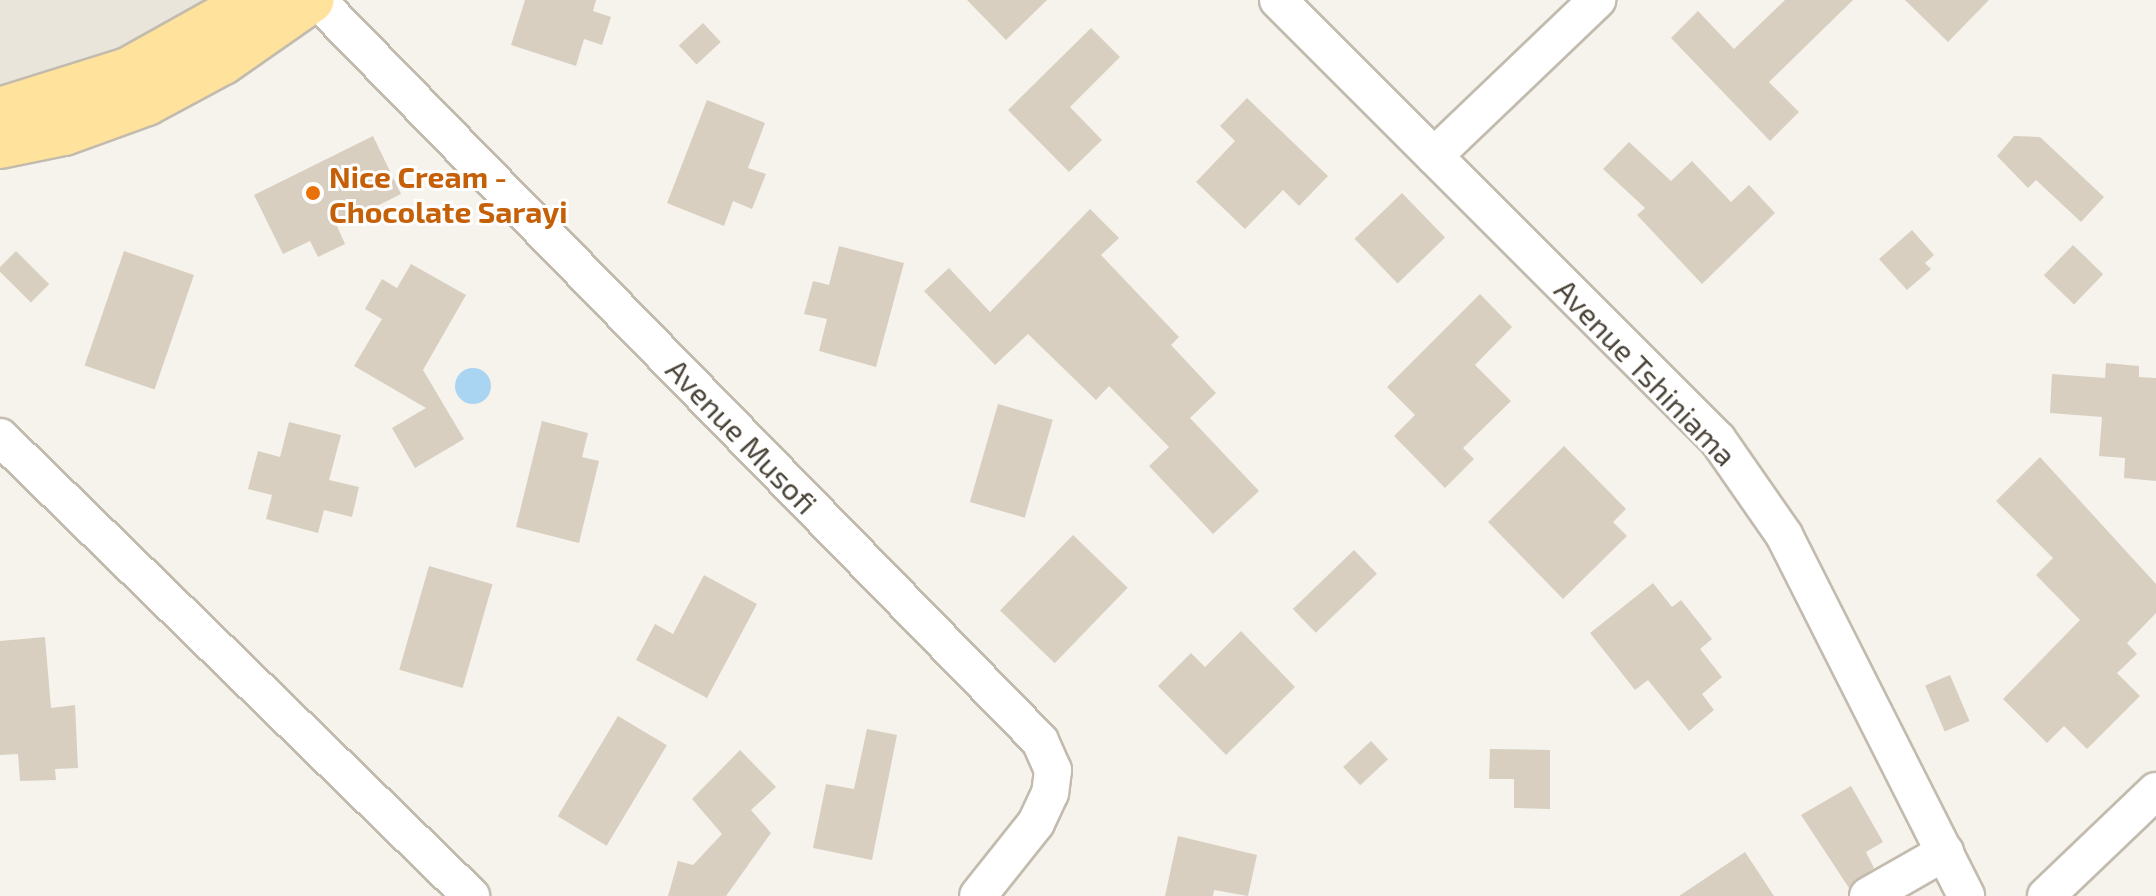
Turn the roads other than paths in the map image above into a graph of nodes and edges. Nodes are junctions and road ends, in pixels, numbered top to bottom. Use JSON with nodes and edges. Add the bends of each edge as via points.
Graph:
{"nodes":[{"id":1,"x":253,"y":0,"type":"edge"},
{"id":2,"x":314,"y":0,"type":"edge"},
{"id":3,"x":1278,"y":0,"type":"edge"},
{"id":4,"x":1597,"y":0,"type":"edge"},
{"id":5,"x":0,"y":110,"type":"edge"},
{"id":6,"x":0,"y":146,"type":"edge"},
{"id":7,"x":1434,"y":156,"type":"junction"},
{"id":8,"x":0,"y":437,"type":"edge"},
{"id":9,"x":2156,"y":791,"type":"edge"},
{"id":10,"x":1945,"y":852,"type":"junction"},
{"id":11,"x":471,"y":896,"type":"edge"},
{"id":12,"x":978,"y":896,"type":"edge"},
{"id":13,"x":1868,"y":896,"type":"edge"},
{"id":14,"x":1966,"y":896,"type":"edge"},
{"id":15,"x":2046,"y":896,"type":"edge"}],
"edges":[{"from":1,"to":5,"type":"main road","via":[[128,70]]},
{"from":2,"to":6,"type":"main road","via":[[223,62],[147,103]]},
{"from":2,"to":12,"type":"street","name":"Avenue Musofi","via":[[1040,741],[1053,770],[1050,793],[1036,823]]},
{"from":3,"to":7,"type":"street","name":"Avenue Tshiniama"},
{"from":4,"to":7,"type":"street"},
{"from":7,"to":10,"type":"street","name":"Avenue Tshiniama","via":[[1718,440],[1753,487]]},
{"from":8,"to":11,"type":"street"},
{"from":9,"to":15,"type":"street"},
{"from":10,"to":13,"type":"street"},
{"from":10,"to":14,"type":"street","name":"Avenue Tshiniama"}]}
